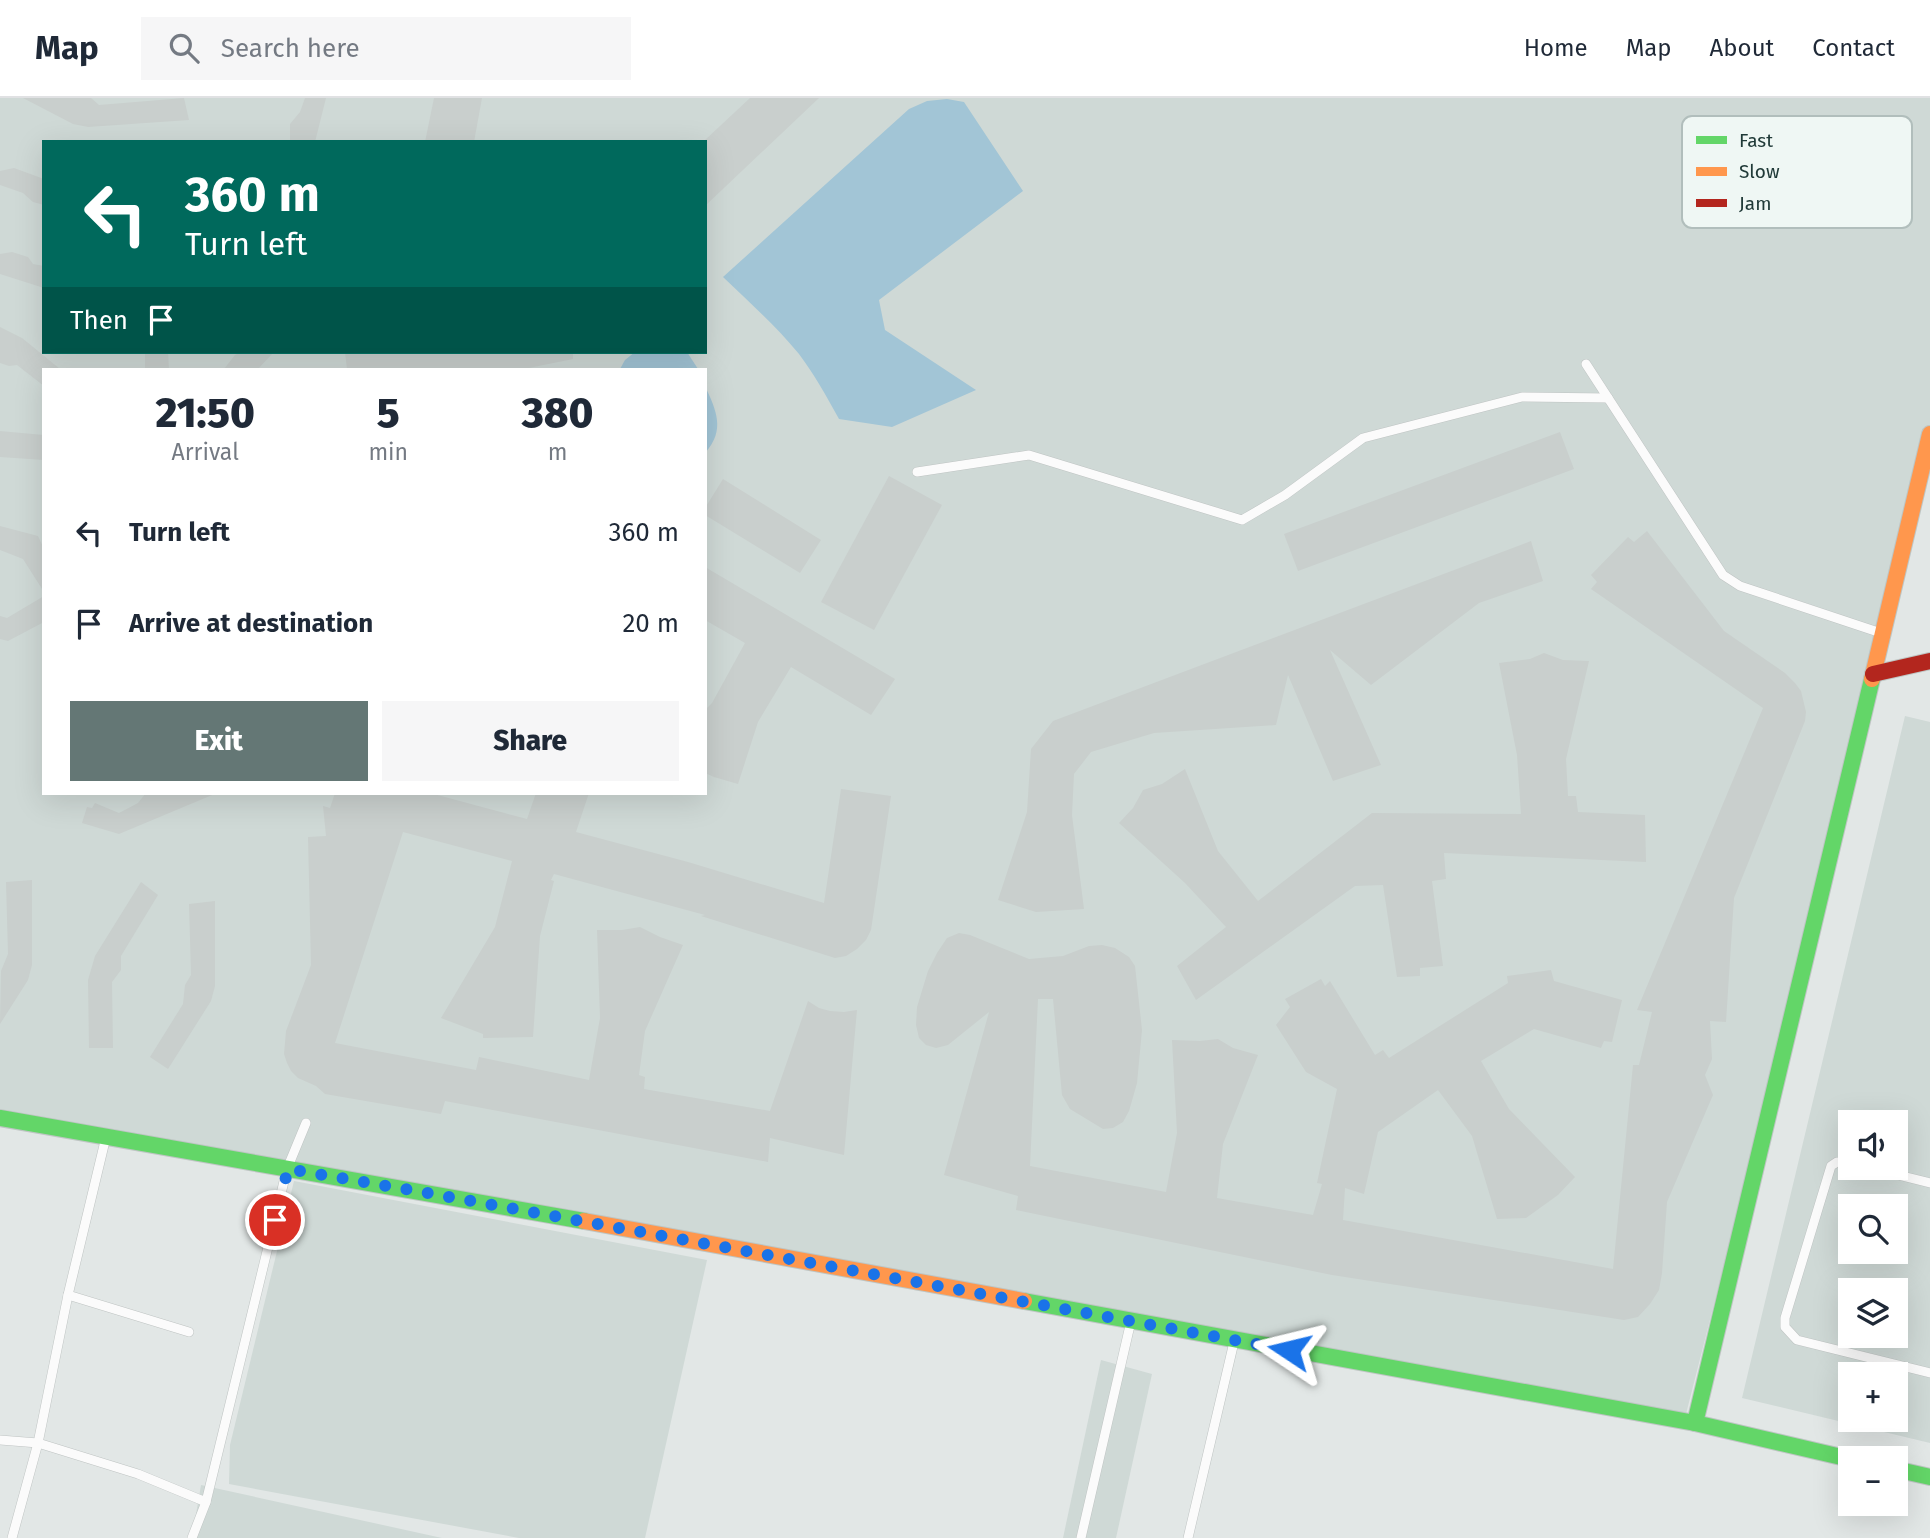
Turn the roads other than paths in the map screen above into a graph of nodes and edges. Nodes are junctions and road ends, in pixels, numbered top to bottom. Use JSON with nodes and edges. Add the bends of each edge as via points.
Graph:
{"nodes":[{"id":1,"x":1586,"y":364,"type":"dead end"},
{"id":2,"x":1608,"y":398,"type":"junction"},
{"id":3,"x":1930,"y":434,"type":"edge"},
{"id":4,"x":917,"y":471,"type":"dead end"},
{"id":5,"x":1883,"y":634,"type":"junction"},
{"id":6,"x":1930,"y":661,"type":"edge"},
{"id":7,"x":1873,"y":674,"type":"junction"},
{"id":8,"x":0,"y":1118,"type":"edge"},
{"id":9,"x":306,"y":1124,"type":"dead end"},
{"id":10,"x":106,"y":1138,"type":"junction"},
{"id":11,"x":1838,"y":1161,"type":"edge"},
{"id":12,"x":288,"y":1169,"type":"junction"},
{"id":13,"x":1908,"y":1178,"type":"edge"},
{"id":14,"x":1930,"y":1183,"type":"edge"},
{"id":15,"x":68,"y":1296,"type":"junction"},
{"id":16,"x":1130,"y":1321,"type":"junction"},
{"id":17,"x":189,"y":1332,"type":"dead end"},
{"id":18,"x":1235,"y":1340,"type":"junction"},
{"id":19,"x":1930,"y":1373,"type":"edge"},
{"id":20,"x":1695,"y":1423,"type":"junction"},
{"id":21,"x":0,"y":1440,"type":"edge"},
{"id":22,"x":38,"y":1443,"type":"junction"},
{"id":23,"x":1838,"y":1456,"type":"edge"},
{"id":24,"x":1908,"y":1472,"type":"edge"},
{"id":25,"x":1930,"y":1477,"type":"edge"},
{"id":26,"x":206,"y":1502,"type":"junction"},
{"id":27,"x":12,"y":1538,"type":"edge"},
{"id":28,"x":192,"y":1538,"type":"edge"},
{"id":29,"x":1082,"y":1538,"type":"edge"},
{"id":30,"x":1183,"y":1538,"type":"edge"}],
"edges":[{"from":1,"to":2,"type":"lane"},
{"from":2,"to":4,"type":"lane","via":[[1522,397],[1363,438],[1242,520],[1030,455]]},
{"from":2,"to":5,"type":"lane","via":[[1723,575],[1740,586]]},
{"from":3,"to":5,"type":"street"},
{"from":5,"to":7,"type":"street"},
{"from":6,"to":7,"type":"street"},
{"from":7,"to":20,"type":"street"},
{"from":8,"to":10,"type":"street"},
{"from":9,"to":12,"type":"lane"},
{"from":10,"to":12,"type":"street"},
{"from":10,"to":15,"type":"lane"},
{"from":11,"to":19,"type":"lane","via":[[1831,1166],[1785,1327],[1797,1340]]},
{"from":12,"to":16,"type":"street"},
{"from":12,"to":26,"type":"lane"},
{"from":13,"to":14,"type":"lane"},
{"from":15,"to":17,"type":"lane"},
{"from":15,"to":22,"type":"lane"},
{"from":16,"to":18,"type":"street"},
{"from":16,"to":29,"type":"lane"},
{"from":18,"to":20,"type":"street"},
{"from":18,"to":30,"type":"lane"},
{"from":20,"to":23,"type":"street"},
{"from":21,"to":22,"type":"lane"},
{"from":22,"to":26,"type":"lane","via":[[138,1474]]},
{"from":22,"to":27,"type":"lane"},
{"from":24,"to":25,"type":"street"},
{"from":26,"to":28,"type":"lane"}]}
